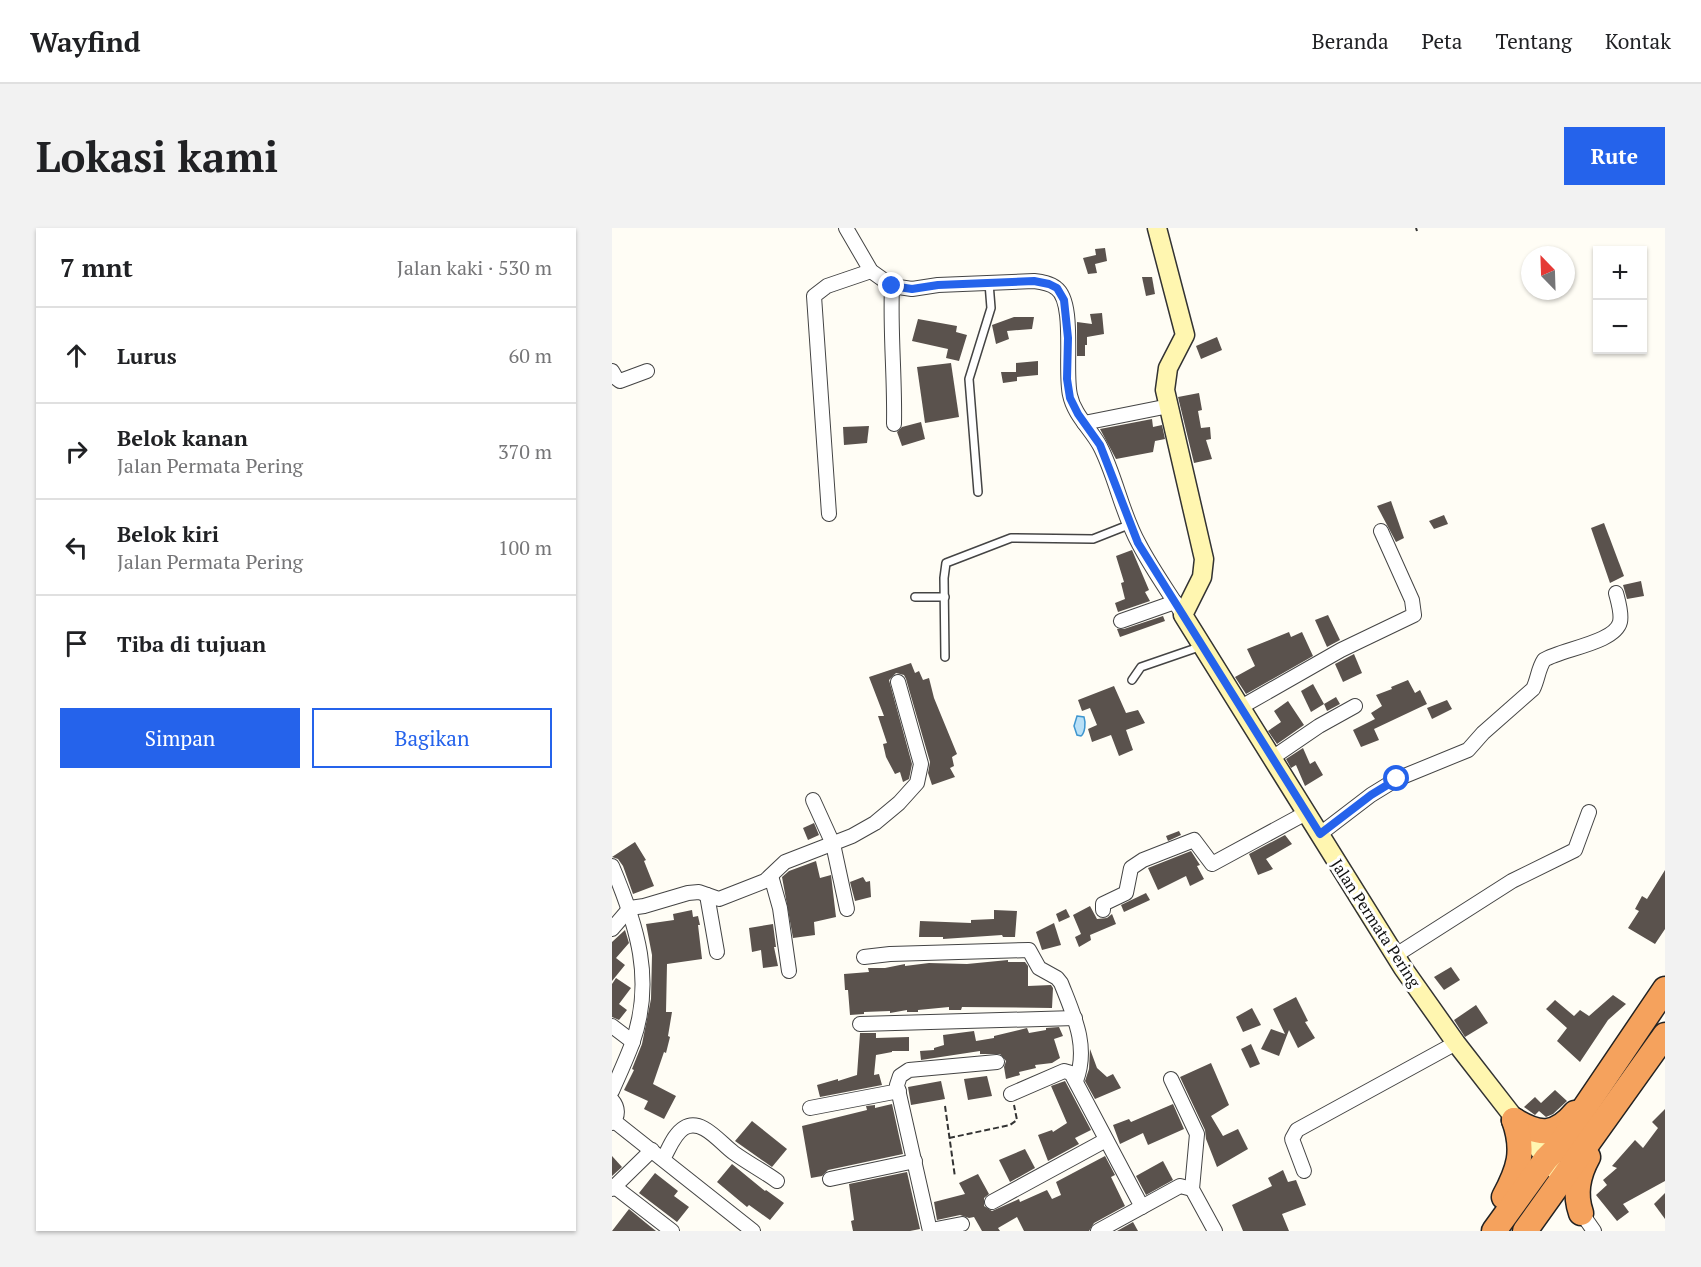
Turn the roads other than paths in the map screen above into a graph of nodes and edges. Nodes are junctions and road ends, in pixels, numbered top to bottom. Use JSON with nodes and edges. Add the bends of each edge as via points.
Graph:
{"nodes":[{"id":1,"x":846,"y":228,"type":"edge"},
{"id":2,"x":1157,"y":228,"type":"edge"},
{"id":3,"x":871,"y":271,"type":"junction"},
{"id":4,"x":989,"y":283,"type":"junction"},
{"id":5,"x":892,"y":286,"type":"junction"},
{"id":6,"x":612,"y":371,"type":"edge"},
{"id":7,"x":647,"y":371,"type":"dead end"},
{"id":8,"x":1169,"y":406,"type":"junction"},
{"id":9,"x":1084,"y":423,"type":"junction"},
{"id":10,"x":894,"y":424,"type":"dead end"},
{"id":11,"x":978,"y":492,"type":"dead end"},
{"id":12,"x":829,"y":514,"type":"dead end"},
{"id":13,"x":1131,"y":524,"type":"junction"},
{"id":14,"x":1381,"y":531,"type":"dead end"},
{"id":15,"x":1616,"y":593,"type":"dead end"},
{"id":16,"x":915,"y":597,"type":"dead end"},
{"id":17,"x":945,"y":597,"type":"junction"},
{"id":18,"x":1179,"y":608,"type":"junction"},
{"id":19,"x":1121,"y":621,"type":"dead end"},
{"id":20,"x":1202,"y":646,"type":"junction"},
{"id":21,"x":945,"y":657,"type":"dead end"},
{"id":22,"x":1132,"y":680,"type":"dead end"},
{"id":23,"x":898,"y":682,"type":"dead end"},
{"id":24,"x":1355,"y":706,"type":"dead end"},
{"id":25,"x":1241,"y":707,"type":"junction"},
{"id":26,"x":1272,"y":758,"type":"junction"},
{"id":27,"x":813,"y":800,"type":"dead end"},
{"id":28,"x":1589,"y":812,"type":"dead end"},
{"id":29,"x":1306,"y":813,"type":"junction"},
{"id":30,"x":1320,"y":834,"type":"junction"},
{"id":31,"x":833,"y":844,"type":"junction"},
{"id":32,"x":612,"y":866,"type":"edge"},
{"id":33,"x":771,"y":876,"type":"junction"},
{"id":34,"x":707,"y":895,"type":"junction"},
{"id":35,"x":630,"y":908,"type":"junction"},
{"id":36,"x":847,"y":909,"type":"dead end"},
{"id":37,"x":1103,"y":910,"type":"dead end"},
{"id":38,"x":612,"y":929,"type":"edge"},
{"id":39,"x":717,"y":952,"type":"dead end"},
{"id":40,"x":1396,"y":955,"type":"junction"},
{"id":41,"x":864,"y":957,"type":"dead end"},
{"id":42,"x":789,"y":971,"type":"dead end"},
{"id":43,"x":1665,"y":982,"type":"edge"},
{"id":44,"x":1665,"y":989,"type":"edge"},
{"id":45,"x":1076,"y":1018,"type":"junction"},
{"id":46,"x":860,"y":1024,"type":"dead end"},
{"id":47,"x":612,"y":1026,"type":"edge"},
{"id":48,"x":1665,"y":1035,"type":"edge"},
{"id":49,"x":633,"y":1042,"type":"junction"},
{"id":50,"x":1456,"y":1043,"type":"junction"},
{"id":51,"x":1665,"y":1043,"type":"edge"},
{"id":52,"x":997,"y":1062,"type":"dead end"},
{"id":53,"x":1170,"y":1078,"type":"dead end"},
{"id":54,"x":1076,"y":1081,"type":"junction"},
{"id":55,"x":612,"y":1091,"type":"edge"},
{"id":56,"x":898,"y":1091,"type":"junction"},
{"id":57,"x":1011,"y":1094,"type":"road end"},
{"id":58,"x":612,"y":1100,"type":"edge"},
{"id":59,"x":810,"y":1108,"type":"dead end"},
{"id":60,"x":1514,"y":1120,"type":"junction"},
{"id":61,"x":613,"y":1122,"type":"edge"},
{"id":62,"x":1106,"y":1140,"type":"junction"},
{"id":63,"x":652,"y":1150,"type":"junction"},
{"id":64,"x":663,"y":1159,"type":"junction"},
{"id":65,"x":1546,"y":1159,"type":"junction"},
{"id":66,"x":915,"y":1161,"type":"junction"},
{"id":67,"x":1304,"y":1171,"type":"dead end"},
{"id":68,"x":830,"y":1179,"type":"dead end"},
{"id":69,"x":1561,"y":1179,"type":"junction"},
{"id":70,"x":777,"y":1181,"type":"dead end"},
{"id":71,"x":614,"y":1188,"type":"edge"},
{"id":72,"x":1192,"y":1189,"type":"junction"},
{"id":73,"x":992,"y":1202,"type":"dead end"},
{"id":74,"x":1142,"y":1207,"type":"junction"},
{"id":75,"x":1587,"y":1221,"type":"edge"},
{"id":76,"x":962,"y":1224,"type":"dead end"},
{"id":77,"x":930,"y":1230,"type":"edge"},
{"id":78,"x":672,"y":1231,"type":"edge"},
{"id":79,"x":753,"y":1231,"type":"edge"},
{"id":80,"x":1098,"y":1231,"type":"edge"},
{"id":81,"x":1215,"y":1231,"type":"edge"},
{"id":82,"x":1483,"y":1231,"type":"edge"},
{"id":83,"x":1494,"y":1231,"type":"edge"},
{"id":84,"x":1525,"y":1231,"type":"edge"},
{"id":85,"x":1534,"y":1231,"type":"edge"}],
"edges":[{"from":1,"to":3,"type":"street"},
{"from":2,"to":8,"type":"street","via":[[1185,335],[1168,368],[1165,390]]},
{"from":3,"to":5,"type":"street"},
{"from":3,"to":12,"type":"street","via":[[826,286],[814,296]]},
{"from":4,"to":5,"type":"street","name":"Jalan Permata Pering","via":[[912,289]]},
{"from":4,"to":9,"type":"street","name":"Jalan Permata Pering","via":[[1034,281],[1049,284],[1061,293],[1067,317],[1070,398]]},
{"from":4,"to":11,"type":"lane","via":[[991,308],[969,379]]},
{"from":5,"to":10,"type":"street"},
{"from":6,"to":7,"type":"street","via":[[620,381]]},
{"from":8,"to":9,"type":"street"},
{"from":8,"to":18,"type":"street","via":[[1204,559],[1202,577]]},
{"from":9,"to":13,"type":"street","name":"Jalan Permata Pering","via":[[1100,445]]},
{"from":13,"to":17,"type":"lane","via":[[1093,539],[1011,538],[946,562]]},
{"from":13,"to":18,"type":"street","name":"Jalan Permata Pering","via":[[1138,543]]},
{"from":14,"to":25,"type":"street","via":[[1412,600],[1414,615],[1341,650]]},
{"from":15,"to":30,"type":"street","via":[[1621,619],[1616,629],[1544,660],[1533,689],[1468,750],[1397,779]]},
{"from":16,"to":17,"type":"lane"},
{"from":17,"to":21,"type":"lane"},
{"from":18,"to":19,"type":"street"},
{"from":18,"to":20,"type":"street","name":"Jalan Permata Pering"},
{"from":20,"to":22,"type":"lane","via":[[1141,667]]},
{"from":20,"to":25,"type":"street","name":"Jalan Permata Pering"},
{"from":23,"to":31,"type":"street","via":[[921,764],[917,783],[874,823]]},
{"from":24,"to":26,"type":"street"},
{"from":25,"to":26,"type":"street","name":"Jalan Permata Pering"},
{"from":26,"to":29,"type":"street","name":"Jalan Permata Pering"},
{"from":27,"to":31,"type":"street"},
{"from":28,"to":40,"type":"street","via":[[1575,850],[1512,881]]},
{"from":29,"to":30,"type":"street","name":"Jalan Permata Pering"},
{"from":29,"to":37,"type":"street","via":[[1212,864],[1194,840],[1143,860],[1131,868],[1126,893],[1103,904]]},
{"from":30,"to":40,"type":"street","name":"Jalan Permata Pering"},
{"from":31,"to":33,"type":"street","via":[[785,862]]},
{"from":31,"to":36,"type":"street"},
{"from":32,"to":35,"type":"street"},
{"from":33,"to":34,"type":"street","via":[[719,899]]},
{"from":33,"to":42,"type":"street"},
{"from":34,"to":35,"type":"street","via":[[688,893]]},
{"from":34,"to":39,"type":"street"},
{"from":35,"to":38,"type":"street"},
{"from":35,"to":49,"type":"street","via":[[641,949],[643,983]]},
{"from":40,"to":50,"type":"street","name":"Jalan Permata Pering"},
{"from":41,"to":45,"type":"street","via":[[1029,950],[1039,968],[1061,982]]},
{"from":43,"to":60,"type":"highway","via":[[1570,1119],[1538,1132]]},
{"from":44,"to":65,"type":"highway","via":[[1612,1070]]},
{"from":45,"to":46,"type":"street"},
{"from":45,"to":54,"type":"street","via":[[1083,1054]]},
{"from":47,"to":49,"type":"street"},
{"from":48,"to":69,"type":"highway"},
{"from":49,"to":55,"type":"street"},
{"from":50,"to":60,"type":"street","name":"Jalan Permata Pering"},
{"from":50,"to":67,"type":"street","via":[[1297,1130],[1292,1139]]},
{"from":51,"to":75,"type":"highway","via":[[1580,1172],[1577,1195]]},
{"from":52,"to":56,"type":"street","via":[[909,1070],[900,1076]]},
{"from":53,"to":72,"type":"street","via":[[1197,1134]]},
{"from":54,"to":57,"type":"street","via":[[1064,1071]]},
{"from":54,"to":62,"type":"street"},
{"from":56,"to":59,"type":"street"},
{"from":56,"to":66,"type":"street"},
{"from":58,"to":61,"type":"street","via":[[617,1110]]},
{"from":60,"to":65,"type":"street","name":"Jalan Permata Pering"},
{"from":60,"to":82,"type":"highway","via":[[1521,1148],[1516,1174]]},
{"from":61,"to":63,"type":"street"},
{"from":62,"to":73,"type":"street"},
{"from":62,"to":74,"type":"street"},
{"from":63,"to":64,"type":"street"},
{"from":63,"to":71,"type":"street"},
{"from":64,"to":70,"type":"street","via":[[682,1129],[692,1125],[704,1128]]},
{"from":64,"to":79,"type":"street"},
{"from":65,"to":69,"type":"street","name":"Jalan Permata Pering"},
{"from":65,"to":83,"type":"highway"},
{"from":66,"to":68,"type":"street"},
{"from":66,"to":77,"type":"street"},
{"from":69,"to":75,"type":"street"},
{"from":69,"to":84,"type":"highway"},
{"from":71,"to":78,"type":"street"},
{"from":72,"to":74,"type":"street","via":[[1180,1186]]},
{"from":72,"to":81,"type":"street"},
{"from":74,"to":80,"type":"street"},
{"from":75,"to":85,"type":"highway","via":[[1558,1208],[1543,1218]]},
{"from":76,"to":77,"type":"street"}]}
